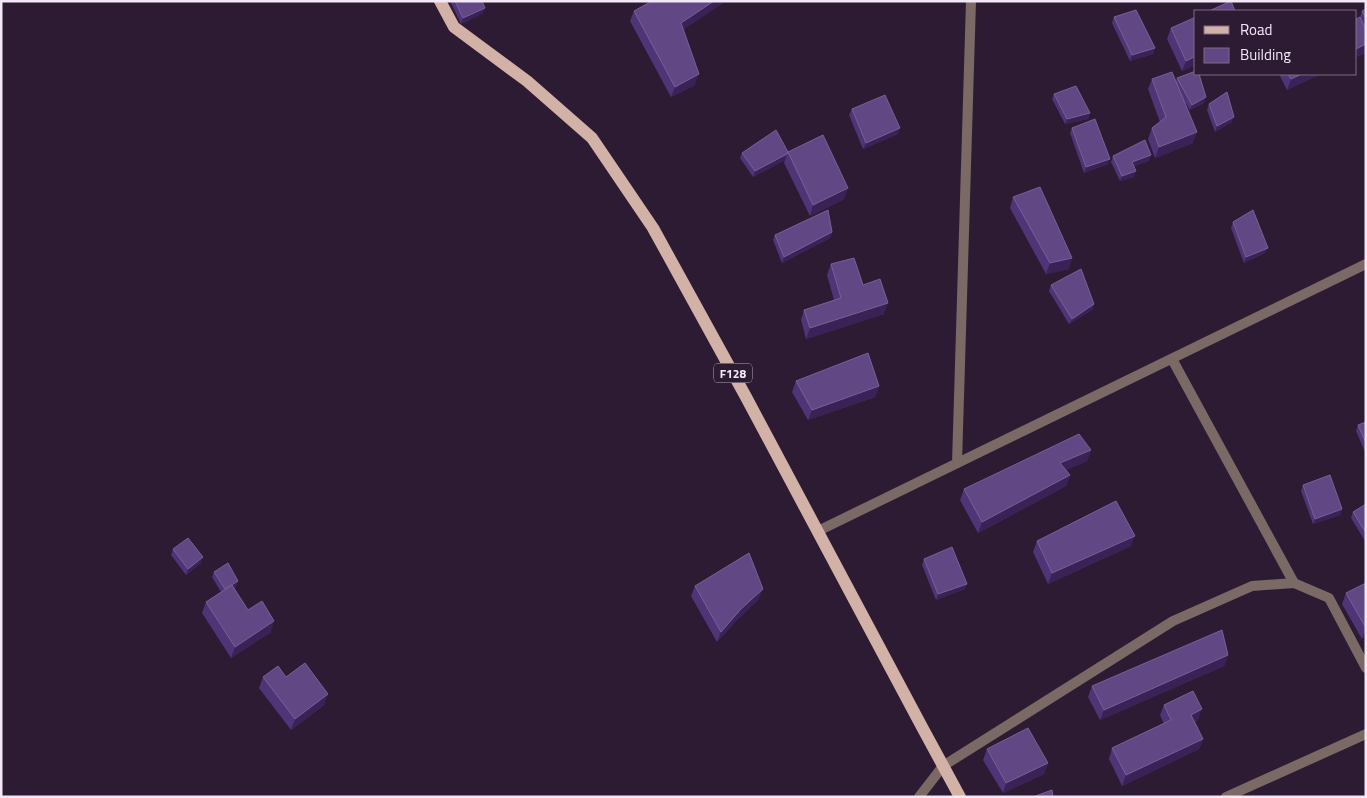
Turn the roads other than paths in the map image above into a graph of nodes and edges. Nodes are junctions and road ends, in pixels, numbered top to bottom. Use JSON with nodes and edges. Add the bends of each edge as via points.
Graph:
{"nodes":[{"id":1,"x":440,"y":1,"type":"edge"},
{"id":2,"x":971,"y":1,"type":"edge"},
{"id":3,"x":1366,"y":264,"type":"edge"},
{"id":4,"x":1172,"y":359,"type":"junction"},
{"id":5,"x":957,"y":463,"type":"junction"},
{"id":6,"x":818,"y":531,"type":"junction"},
{"id":7,"x":1294,"y":583,"type":"junction"},
{"id":8,"x":1366,"y":668,"type":"edge"},
{"id":9,"x":1366,"y":734,"type":"edge"},
{"id":10,"x":943,"y":766,"type":"junction"},
{"id":11,"x":919,"y":797,"type":"edge"},
{"id":12,"x":960,"y":797,"type":"edge"},
{"id":13,"x":1226,"y":797,"type":"edge"}],
"edges":[{"from":1,"to":6,"type":"main road","number":"F128","via":[[454,28],[527,81],[592,138],[653,228]]},
{"from":2,"to":5,"type":"street"},
{"from":3,"to":4,"type":"street"},
{"from":4,"to":5,"type":"street"},
{"from":4,"to":7,"type":"street"},
{"from":5,"to":6,"type":"street"},
{"from":6,"to":10,"type":"main road","number":"F128"},
{"from":7,"to":8,"type":"street","via":[[1329,598]]},
{"from":7,"to":10,"type":"street","via":[[1252,586],[1173,621]]},
{"from":9,"to":13,"type":"street"},
{"from":10,"to":11,"type":"street"},
{"from":10,"to":12,"type":"main road","number":"F128"}]}
